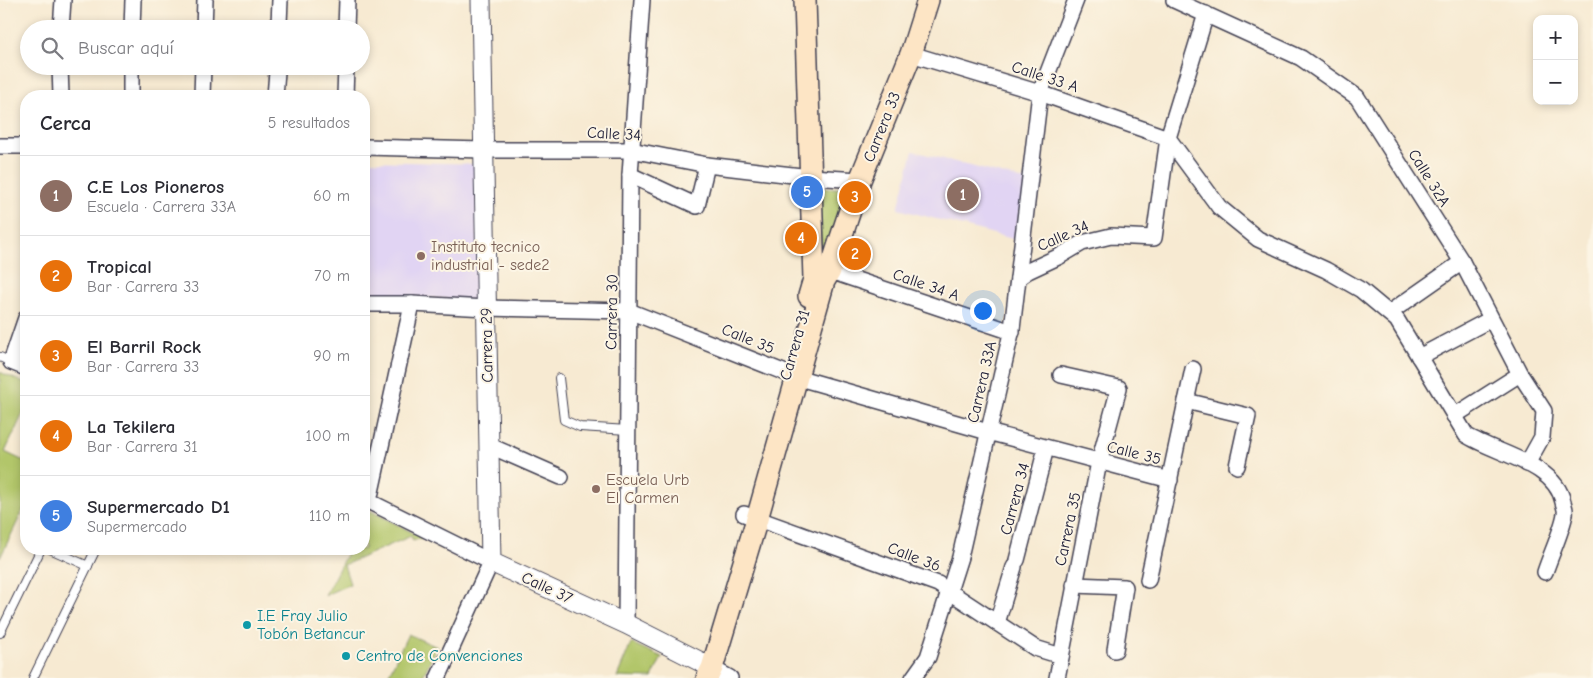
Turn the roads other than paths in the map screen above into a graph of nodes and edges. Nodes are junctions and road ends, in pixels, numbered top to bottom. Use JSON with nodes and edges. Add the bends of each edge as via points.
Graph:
{"nodes":[{"id":1,"x":63,"y":0,"type":"edge"},
{"id":2,"x":133,"y":0,"type":"edge"},
{"id":3,"x":205,"y":0,"type":"edge"},
{"id":4,"x":280,"y":0,"type":"edge"},
{"id":5,"x":347,"y":0,"type":"edge"},
{"id":6,"x":481,"y":0,"type":"edge"},
{"id":7,"x":642,"y":0,"type":"edge"},
{"id":8,"x":806,"y":0,"type":"edge"},
{"id":9,"x":928,"y":0,"type":"edge"},
{"id":10,"x":1076,"y":0,"type":"edge"},
{"id":11,"x":1174,"y":0,"type":"edge"},
{"id":12,"x":1206,"y":14,"type":"junction"},
{"id":13,"x":62,"y":20,"type":"edge"},
{"id":14,"x":132,"y":20,"type":"edge"},
{"id":15,"x":204,"y":20,"type":"edge"},
{"id":16,"x":279,"y":20,"type":"edge"},
{"id":17,"x":346,"y":20,"type":"edge"},
{"id":18,"x":911,"y":54,"type":"junction"},
{"id":19,"x":60,"y":75,"type":"edge"},
{"id":20,"x":131,"y":75,"type":"edge"},
{"id":21,"x":203,"y":75,"type":"edge"},
{"id":22,"x":277,"y":75,"type":"edge"},
{"id":23,"x":346,"y":75,"type":"edge"},
{"id":24,"x":61,"y":90,"type":"edge"},
{"id":25,"x":130,"y":90,"type":"edge"},
{"id":26,"x":202,"y":90,"type":"edge"},
{"id":27,"x":276,"y":90,"type":"edge"},
{"id":28,"x":345,"y":90,"type":"edge"},
{"id":29,"x":1040,"y":93,"type":"junction"},
{"id":30,"x":1168,"y":138,"type":"junction"},
{"id":31,"x":0,"y":146,"type":"edge"},
{"id":32,"x":20,"y":147,"type":"edge"},
{"id":33,"x":370,"y":147,"type":"edge"},
{"id":34,"x":484,"y":150,"type":"junction"},
{"id":35,"x":632,"y":150,"type":"junction"},
{"id":36,"x":707,"y":165,"type":"junction"},
{"id":37,"x":630,"y":175,"type":"junction"},
{"id":38,"x":810,"y":178,"type":"junction"},
{"id":39,"x":860,"y":180,"type":"junction"},
{"id":40,"x":1462,"y":262,"type":"junction"},
{"id":41,"x":827,"y":276,"type":"junction"},
{"id":42,"x":1018,"y":278,"type":"junction"},
{"id":43,"x":370,"y":304,"type":"edge"},
{"id":44,"x":412,"y":304,"type":"junction"},
{"id":45,"x":486,"y":308,"type":"junction"},
{"id":46,"x":629,"y":311,"type":"junction"},
{"id":47,"x":1389,"y":313,"type":"junction"},
{"id":48,"x":1491,"y":319,"type":"junction"},
{"id":49,"x":20,"y":330,"type":"edge"},
{"id":50,"x":1012,"y":332,"type":"junction"},
{"id":51,"x":1420,"y":357,"type":"junction"},
{"id":52,"x":5,"y":360,"type":"edge"},
{"id":53,"x":20,"y":366,"type":"edge"},
{"id":54,"x":1193,"y":369,"type":"dead end"},
{"id":55,"x":1520,"y":374,"type":"junction"},
{"id":56,"x":792,"y":375,"type":"junction"},
{"id":57,"x":1061,"y":375,"type":"dead end"},
{"id":58,"x":559,"y":378,"type":"dead end"},
{"id":59,"x":1186,"y":401,"type":"junction"},
{"id":60,"x":1454,"y":416,"type":"junction"},
{"id":61,"x":628,"y":430,"type":"junction"},
{"id":62,"x":988,"y":432,"type":"junction"},
{"id":63,"x":488,"y":445,"type":"junction"},
{"id":64,"x":1046,"y":448,"type":"junction"},
{"id":65,"x":1099,"y":462,"type":"junction"},
{"id":66,"x":1527,"y":464,"type":"junction"},
{"id":67,"x":1237,"y":466,"type":"dead end"},
{"id":68,"x":561,"y":476,"type":"dead end"},
{"id":69,"x":1170,"y":480,"type":"junction"},
{"id":70,"x":370,"y":483,"type":"edge"},
{"id":71,"x":370,"y":502,"type":"edge"},
{"id":72,"x":750,"y":517,"type":"junction"},
{"id":73,"x":38,"y":555,"type":"edge"},
{"id":74,"x":63,"y":555,"type":"edge"},
{"id":75,"x":93,"y":555,"type":"edge"},
{"id":76,"x":490,"y":562,"type":"junction"},
{"id":77,"x":88,"y":566,"type":"junction"},
{"id":78,"x":1545,"y":572,"type":"dead end"},
{"id":79,"x":1148,"y":580,"type":"dead end"},
{"id":80,"x":1074,"y":585,"type":"junction"},
{"id":81,"x":949,"y":591,"type":"junction"},
{"id":82,"x":997,"y":623,"type":"junction"},
{"id":83,"x":626,"y":624,"type":"junction"},
{"id":84,"x":0,"y":634,"type":"edge"},
{"id":85,"x":1115,"y":650,"type":"dead end"},
{"id":86,"x":1061,"y":656,"type":"junction"},
{"id":87,"x":704,"y":672,"type":"edge"},
{"id":88,"x":32,"y":678,"type":"edge"},
{"id":89,"x":438,"y":678,"type":"edge"},
{"id":90,"x":730,"y":678,"type":"edge"},
{"id":91,"x":913,"y":678,"type":"edge"},
{"id":92,"x":1057,"y":678,"type":"edge"}],
"edges":[{"from":1,"to":13,"type":"street"},
{"from":2,"to":14,"type":"street"},
{"from":3,"to":15,"type":"street"},
{"from":4,"to":16,"type":"street"},
{"from":5,"to":17,"type":"street"},
{"from":6,"to":34,"type":"street","name":"Carrera 29"},
{"from":7,"to":35,"type":"street","name":"Carrera 30"},
{"from":8,"to":38,"type":"main road","name":"Carrera 31"},
{"from":9,"to":18,"type":"main road","name":"Carrera 33"},
{"from":10,"to":29,"type":"street","name":"Carrera 33A"},
{"from":11,"to":12,"type":"street","name":"Calle 32A"},
{"from":12,"to":30,"type":"street"},
{"from":12,"to":40,"type":"street","name":"Calle 32A","via":[[1301,58],[1357,97]]},
{"from":18,"to":29,"type":"street","name":"Calle 33 A"},
{"from":18,"to":39,"type":"main road","name":"Carrera 33"},
{"from":19,"to":24,"type":"street"},
{"from":20,"to":25,"type":"street"},
{"from":21,"to":26,"type":"street"},
{"from":22,"to":27,"type":"street"},
{"from":23,"to":28,"type":"street"},
{"from":29,"to":30,"type":"street","name":"Calle 33 A"},
{"from":29,"to":42,"type":"street","name":"Carrera 33A"},
{"from":30,"to":42,"type":"street","name":"Calle 34","via":[[1154,238],[1111,236],[1082,243]]},
{"from":30,"to":47,"type":"street","via":[[1219,207],[1258,239],[1326,270],[1361,290]]},
{"from":31,"to":32,"type":"street"},
{"from":33,"to":34,"type":"street","name":"Calle 34"},
{"from":34,"to":35,"type":"street","name":"Calle 34"},
{"from":34,"to":45,"type":"street","name":"Carrera 29"},
{"from":35,"to":36,"type":"street","name":"Calle 34"},
{"from":35,"to":37,"type":"street","name":"Carrera 30"},
{"from":36,"to":37,"type":"street","via":[[697,206]]},
{"from":36,"to":38,"type":"street","name":"Calle 34"},
{"from":37,"to":46,"type":"street","name":"Carrera 30"},
{"from":38,"to":39,"type":"street","name":"Calle 34"},
{"from":38,"to":56,"type":"main road","name":"Carrera 31","via":[[814,279]]},
{"from":39,"to":41,"type":"main road","name":"Carrera 33"},
{"from":40,"to":47,"type":"street"},
{"from":40,"to":48,"type":"street","name":"Calle 32A"},
{"from":41,"to":50,"type":"street","name":"Calle 34 A"},
{"from":41,"to":56,"type":"main road","name":"Carrera 31"},
{"from":42,"to":50,"type":"street","name":"Carrera 33A"},
{"from":43,"to":44,"type":"street","name":"Calle 35"},
{"from":44,"to":45,"type":"street","name":"Calle 35"},
{"from":44,"to":70,"type":"street"},
{"from":45,"to":46,"type":"street","name":"Calle 35"},
{"from":45,"to":63,"type":"street","name":"Carrera 29"},
{"from":46,"to":56,"type":"street","name":"Calle 35"},
{"from":46,"to":61,"type":"street","name":"Carrera 30"},
{"from":47,"to":51,"type":"street","via":[[1397,320]]},
{"from":48,"to":51,"type":"street"},
{"from":48,"to":55,"type":"street","name":"Calle 32A"},
{"from":49,"to":52,"type":"street"},
{"from":50,"to":62,"type":"street","name":"Carrera 33A"},
{"from":51,"to":60,"type":"street"},
{"from":52,"to":53,"type":"street"},
{"from":54,"to":59,"type":"street"},
{"from":55,"to":60,"type":"street"},
{"from":55,"to":66,"type":"street","name":"Calle 32A","via":[[1544,411],[1542,436]]},
{"from":56,"to":62,"type":"street","name":"Calle 35"},
{"from":56,"to":72,"type":"main road","name":"Carrera 31"},
{"from":57,"to":65,"type":"street","name":"Carrera 35","via":[[1119,388]]},
{"from":58,"to":61,"type":"lane","via":[[564,420],[580,427]]},
{"from":59,"to":67,"type":"street","via":[[1248,416]]},
{"from":59,"to":69,"type":"street"},
{"from":60,"to":66,"type":"street","via":[[1466,435]]},
{"from":61,"to":83,"type":"street","name":"Carrera 30"},
{"from":62,"to":64,"type":"street","name":"Calle 35"},
{"from":62,"to":81,"type":"street","name":"Carrera 33A","via":[[960,557]]},
{"from":63,"to":68,"type":"street"},
{"from":63,"to":76,"type":"street","name":"Carrera 29"},
{"from":64,"to":65,"type":"street","name":"Calle 35"},
{"from":64,"to":82,"type":"street","name":"Carrera 34"},
{"from":65,"to":69,"type":"street","name":"Calle 35"},
{"from":65,"to":80,"type":"street","name":"Carrera 35"},
{"from":66,"to":78,"type":"street","via":[[1553,481],[1562,495],[1566,512]]},
{"from":69,"to":79,"type":"street"},
{"from":71,"to":76,"type":"street","name":"Calle 37"},
{"from":72,"to":81,"type":"street","name":"Calle 36","via":[[938,584]]},
{"from":72,"to":87,"type":"main road","name":"Carrera 31"},
{"from":73,"to":84,"type":"lane"},
{"from":74,"to":77,"type":"lane"},
{"from":75,"to":77,"type":"lane"},
{"from":76,"to":83,"type":"street","name":"Calle 37"},
{"from":76,"to":89,"type":"street","name":"Carrera 29"},
{"from":77,"to":88,"type":"lane"},
{"from":80,"to":85,"type":"street","via":[[1125,587]]},
{"from":80,"to":86,"type":"street","name":"Carrera 35"},
{"from":81,"to":82,"type":"street","name":"Calle 36"},
{"from":81,"to":91,"type":"street","name":"Carrera 33A","via":[[928,656]]},
{"from":82,"to":86,"type":"street","name":"Calle 36","via":[[1036,648]]},
{"from":83,"to":87,"type":"street","name":"Calle 37"},
{"from":86,"to":92,"type":"street","name":"Carrera 35"},
{"from":87,"to":90,"type":"street","name":"Calle 37"}]}
